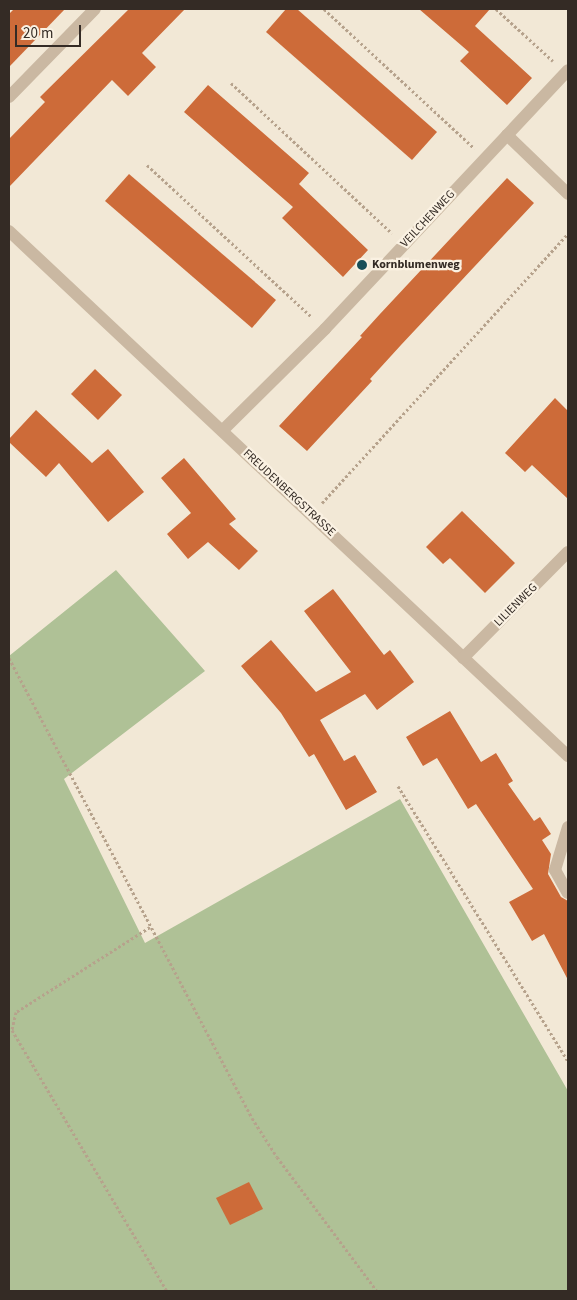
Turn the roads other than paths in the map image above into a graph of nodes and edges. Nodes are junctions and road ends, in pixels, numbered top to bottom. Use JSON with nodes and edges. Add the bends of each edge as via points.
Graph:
{"nodes":[{"id":1,"x":94,"y":9,"type":"edge"},
{"id":2,"x":567,"y":72,"type":"edge"},
{"id":3,"x":9,"y":96,"type":"edge"},
{"id":4,"x":507,"y":135,"type":"junction"},
{"id":5,"x":568,"y":194,"type":"edge"},
{"id":6,"x":9,"y":231,"type":"edge"},
{"id":7,"x":223,"y":430,"type":"junction"},
{"id":8,"x":568,"y":552,"type":"edge"},
{"id":9,"x":463,"y":658,"type":"junction"},
{"id":10,"x":568,"y":756,"type":"edge"},
{"id":11,"x":568,"y":827,"type":"edge"},
{"id":12,"x":568,"y":893,"type":"edge"}],
"edges":[{"from":1,"to":3,"type":"street"},
{"from":2,"to":4,"type":"street","name":"VEILCHENWEG"},
{"from":4,"to":5,"type":"street"},
{"from":4,"to":7,"type":"street","name":"VEILCHENWEG","via":[[326,329]]},
{"from":6,"to":7,"type":"street","name":"FREUDENBERGSTRASSE"},
{"from":7,"to":9,"type":"street","name":"FREUDENBERGSTRASSE"},
{"from":8,"to":9,"type":"street","name":"LILIENWEG"},
{"from":9,"to":10,"type":"street","name":"FREUDENBERGSTRASSE"},
{"from":11,"to":12,"type":"street","via":[[555,870]]}]}
